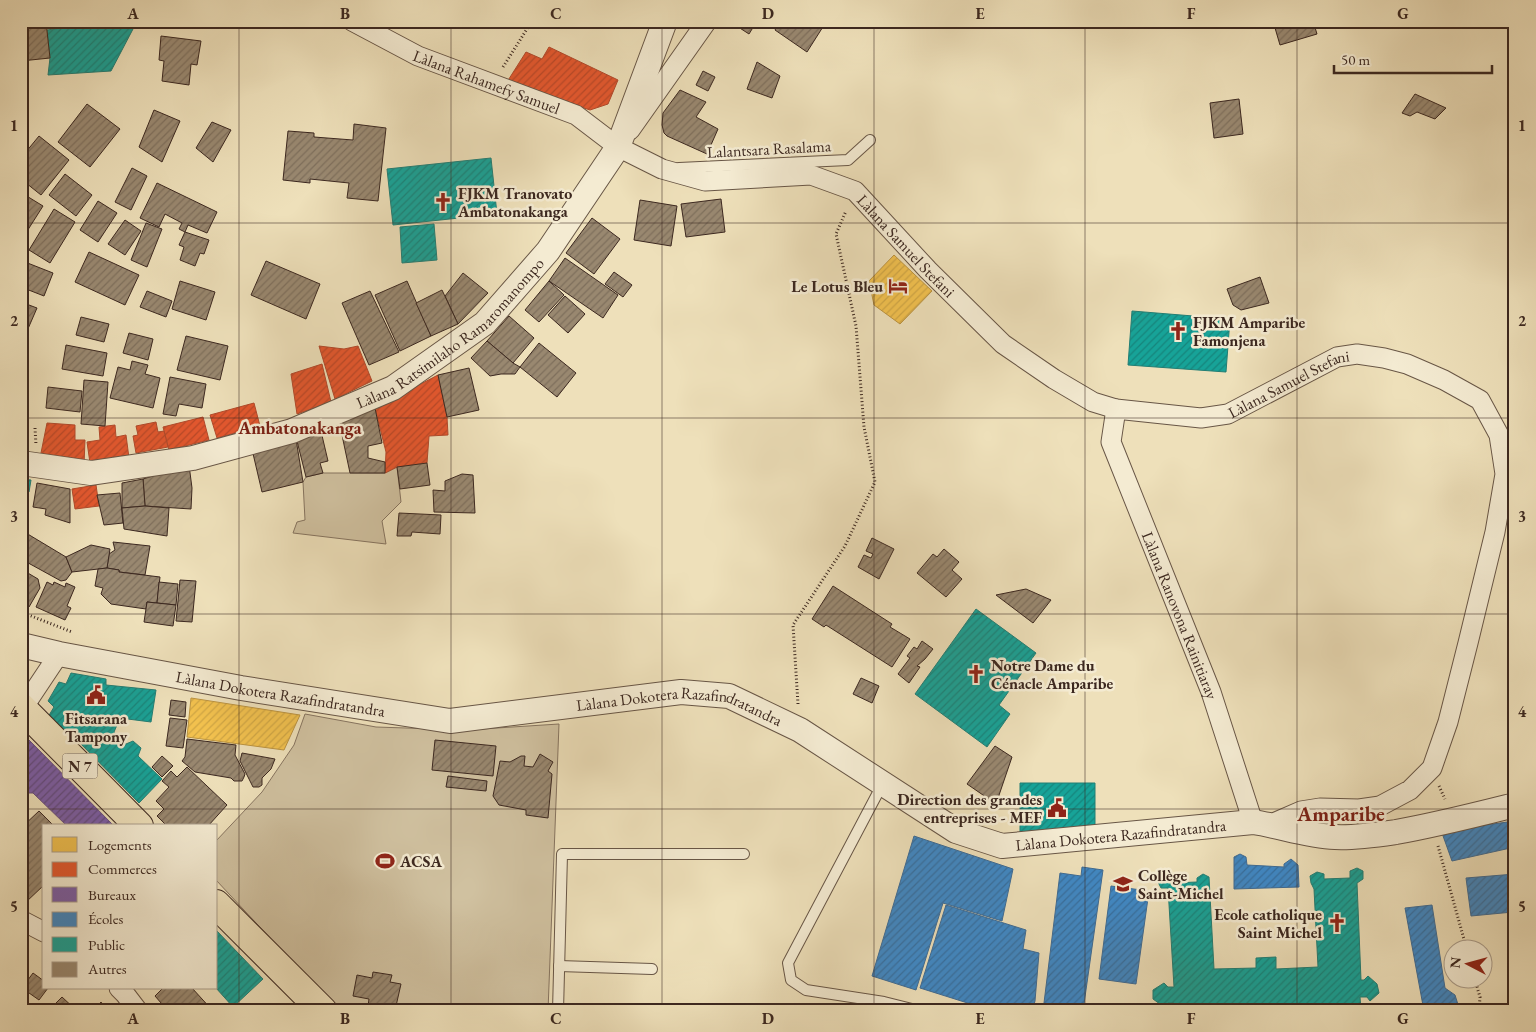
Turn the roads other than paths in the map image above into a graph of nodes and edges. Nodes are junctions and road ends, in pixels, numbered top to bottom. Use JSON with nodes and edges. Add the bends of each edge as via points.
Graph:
{"nodes":[{"id":1,"x":352,"y":21,"type":"edge"},
{"id":2,"x":665,"y":21,"type":"edge"},
{"id":3,"x":707,"y":21,"type":"edge"},
{"id":4,"x":870,"y":140,"type":"dead end"},
{"id":5,"x":618,"y":147,"type":"junction"},
{"id":6,"x":662,"y":169,"type":"junction"},
{"id":7,"x":1116,"y":409,"type":"junction"},
{"id":8,"x":21,"y":463,"type":"edge"},
{"id":9,"x":21,"y":645,"type":"edge"},
{"id":10,"x":59,"y":654,"type":"junction"},
{"id":11,"x":22,"y":709,"type":"edge"},
{"id":12,"x":883,"y":783,"type":"junction"},
{"id":13,"x":1515,"y":805,"type":"edge"},
{"id":14,"x":1261,"y":823,"type":"junction"},
{"id":15,"x":137,"y":824,"type":"edge"},
{"id":16,"x":744,"y":854,"type":"dead end"},
{"id":17,"x":218,"y":906,"type":"edge"},
{"id":18,"x":21,"y":920,"type":"edge"},
{"id":19,"x":42,"y":931,"type":"edge"},
{"id":20,"x":559,"y":966,"type":"junction"},
{"id":21,"x":652,"y":969,"type":"dead end"},
{"id":22,"x":121,"y":990,"type":"edge"},
{"id":23,"x":138,"y":1011,"type":"edge"},
{"id":24,"x":323,"y":1011,"type":"edge"},
{"id":25,"x":558,"y":1011,"type":"edge"},
{"id":26,"x":920,"y":1011,"type":"edge"}],
"edges":[{"from":1,"to":5,"type":"street","name":"Làlana Rahamefy Samuel","via":[[418,56],[576,115]]},
{"from":2,"to":5,"type":"street","name":"Làlana Ratsimilaho Ramaromanompo"},
{"from":3,"to":5,"type":"street"},
{"from":4,"to":6,"type":"lane","name":"Lalantsara Rasalama","via":[[848,160]]},
{"from":5,"to":6,"type":"street","name":"Làlana Samuel Stefani"},
{"from":5,"to":8,"type":"street","name":"Làlana Ratsimilaho Ramaromanompo","via":[[548,251],[485,323],[393,388],[292,431],[193,458],[91,473]]},
{"from":6,"to":7,"type":"street","name":"Làlana Samuel Stefani","via":[[705,180],[811,175],[855,191],[1003,344],[1093,402]]},
{"from":7,"to":14,"type":"street","name":"Làlana Ranovona Rainitiaray","via":[[1111,442]]},
{"from":7,"to":14,"type":"street","name":"Làlana Samuel Stefani","via":[[1201,418],[1228,414],[1337,357],[1357,354],[1407,364],[1480,400],[1499,435],[1505,474],[1495,532],[1448,722],[1432,768],[1410,790],[1380,806],[1320,808]]},
{"from":9,"to":10,"type":"street","name":"Làlana Dokotera Razafindratandra"},
{"from":10,"to":11,"type":"street"},
{"from":10,"to":12,"type":"street","name":"Làlana Dokotera Razafindratandra","via":[[241,688],[450,721],[681,692],[729,696],[800,730]]},
{"from":11,"to":15,"type":"main road","number":"N 7"},
{"from":12,"to":14,"type":"street","name":"Làlana Dokotera Razafindratandra","via":[[956,831],[1002,846]]},
{"from":12,"to":26,"type":"lane","via":[[788,963],[791,980],[806,990]]},
{"from":13,"to":14,"type":"street","via":[[1366,837],[1300,833]]},
{"from":16,"to":20,"type":"lane","via":[[562,854]]},
{"from":17,"to":24,"type":"main road"},
{"from":18,"to":19,"type":"street"},
{"from":20,"to":21,"type":"lane"},
{"from":20,"to":25,"type":"lane"},
{"from":22,"to":23,"type":"street"}]}
